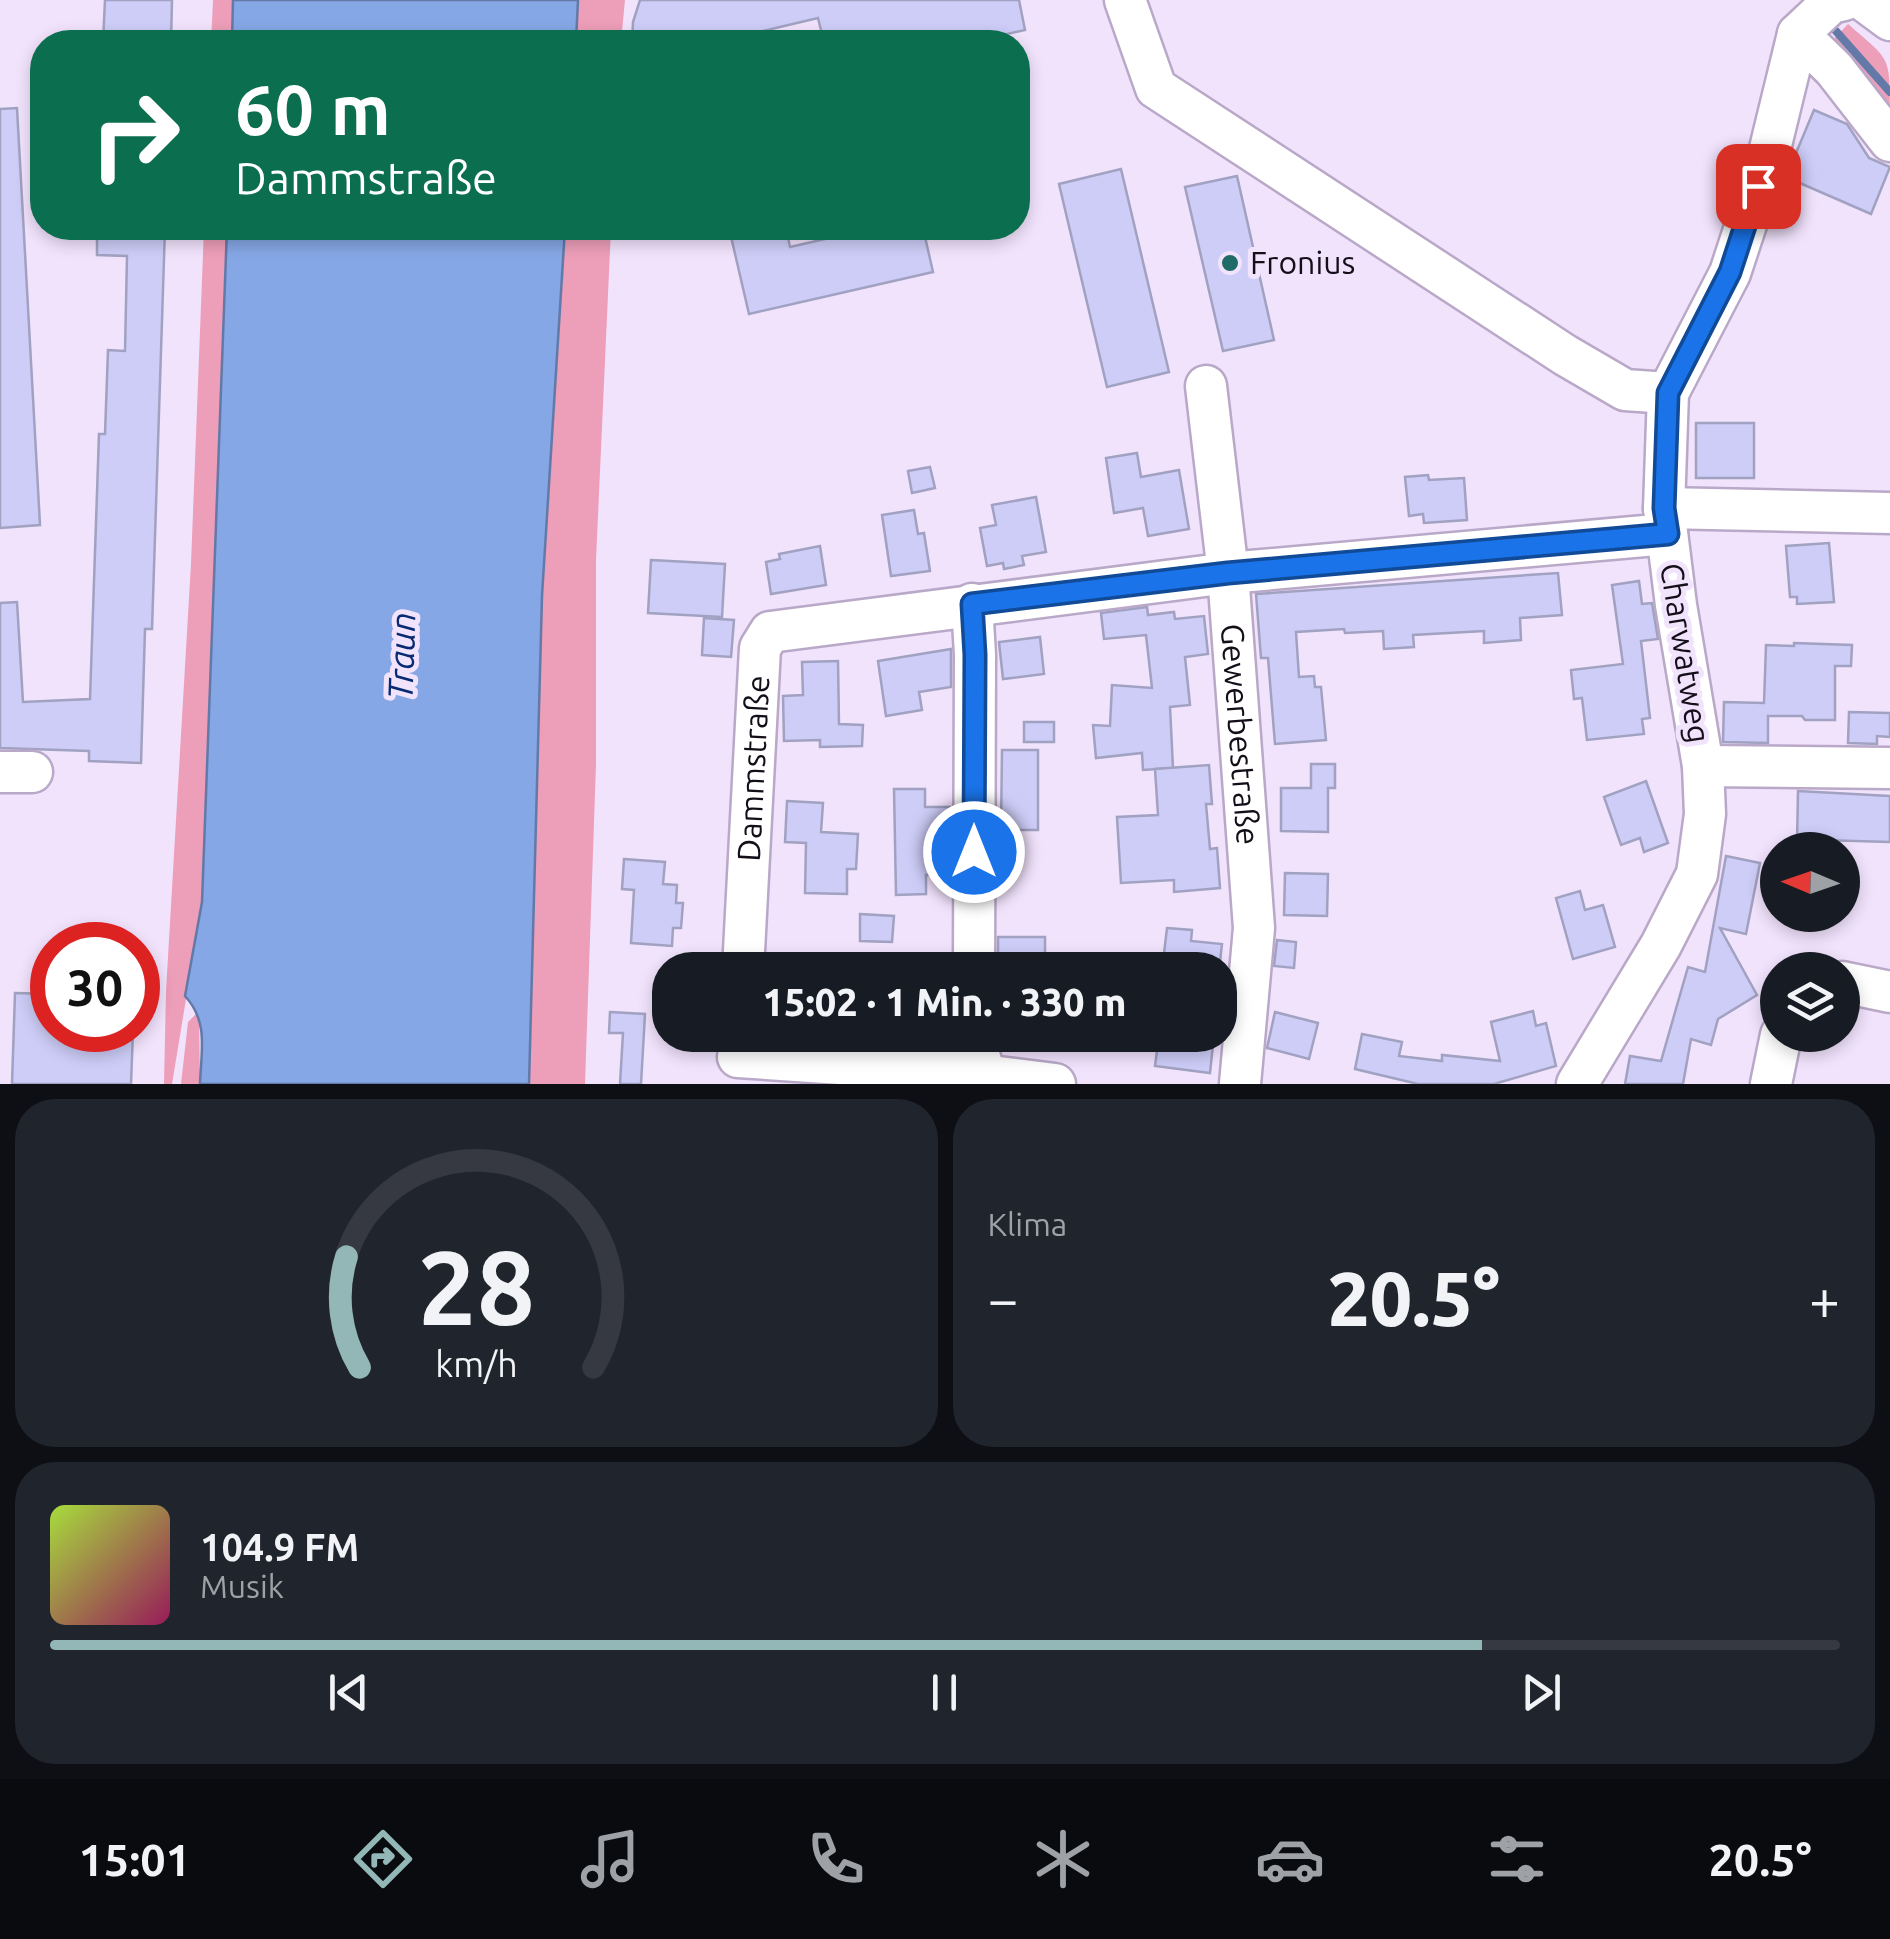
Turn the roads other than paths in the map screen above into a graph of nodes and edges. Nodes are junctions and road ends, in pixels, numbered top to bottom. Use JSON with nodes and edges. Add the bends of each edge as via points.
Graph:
{"nodes":[{"id":1,"x":1124,"y":0,"type":"edge"},
{"id":2,"x":1829,"y":12,"type":"edge"},
{"id":3,"x":1890,"y":20,"type":"edge"},
{"id":4,"x":1890,"y":141,"type":"edge"},
{"id":5,"x":1206,"y":386,"type":"dead end"},
{"id":6,"x":1668,"y":393,"type":"junction"},
{"id":7,"x":1890,"y":513,"type":"edge"},
{"id":8,"x":1666,"y":521,"type":"junction"},
{"id":9,"x":1228,"y":573,"type":"junction"},
{"id":10,"x":972,"y":604,"type":"junction"},
{"id":11,"x":1702,"y":766,"type":"junction"},
{"id":12,"x":1890,"y":768,"type":"edge"},
{"id":13,"x":744,"y":952,"type":"edge"},
{"id":14,"x":974,"y":952,"type":"edge"},
{"id":15,"x":1860,"y":986,"type":"edge"},
{"id":16,"x":1890,"y":992,"type":"edge"},
{"id":17,"x":978,"y":1052,"type":"edge"},
{"id":18,"x":1778,"y":1052,"type":"edge"},
{"id":19,"x":738,"y":1059,"type":"edge"},
{"id":20,"x":986,"y":1080,"type":"edge"},
{"id":21,"x":1055,"y":1084,"type":"edge"},
{"id":22,"x":1240,"y":1084,"type":"edge"},
{"id":23,"x":1577,"y":1084,"type":"edge"},
{"id":24,"x":1771,"y":1084,"type":"edge"}],
"edges":[{"from":1,"to":6,"type":"street","via":[[1156,88],[1565,355],[1625,390]]},
{"from":2,"to":3,"type":"street"},
{"from":2,"to":4,"type":"street","via":[[1834,69]]},
{"from":2,"to":6,"type":"street","name":"Charwatweg","via":[[1768,157],[1730,272]]},
{"from":5,"to":9,"type":"street","name":"Gewerbestraße"},
{"from":6,"to":8,"type":"street","name":"Charwatweg"},
{"from":7,"to":8,"type":"street","name":"Dammstraße"},
{"from":8,"to":9,"type":"street","name":"Dammstraße"},
{"from":8,"to":11,"type":"street","name":"Charwatweg"},
{"from":9,"to":10,"type":"street","name":"Dammstraße"},
{"from":9,"to":22,"type":"street","name":"Gewerbestraße","via":[[1254,928]]},
{"from":10,"to":13,"type":"street","name":"Dammstraße","via":[[770,632],[760,648]]},
{"from":10,"to":14,"type":"street"},
{"from":11,"to":12,"type":"street"},
{"from":11,"to":23,"type":"street","name":"Charwatweg","via":[[1705,814],[1697,874]]},
{"from":15,"to":16,"type":"street"},
{"from":17,"to":20,"type":"street"},
{"from":18,"to":24,"type":"street"},
{"from":19,"to":20,"type":"street"},
{"from":20,"to":21,"type":"street"}]}
